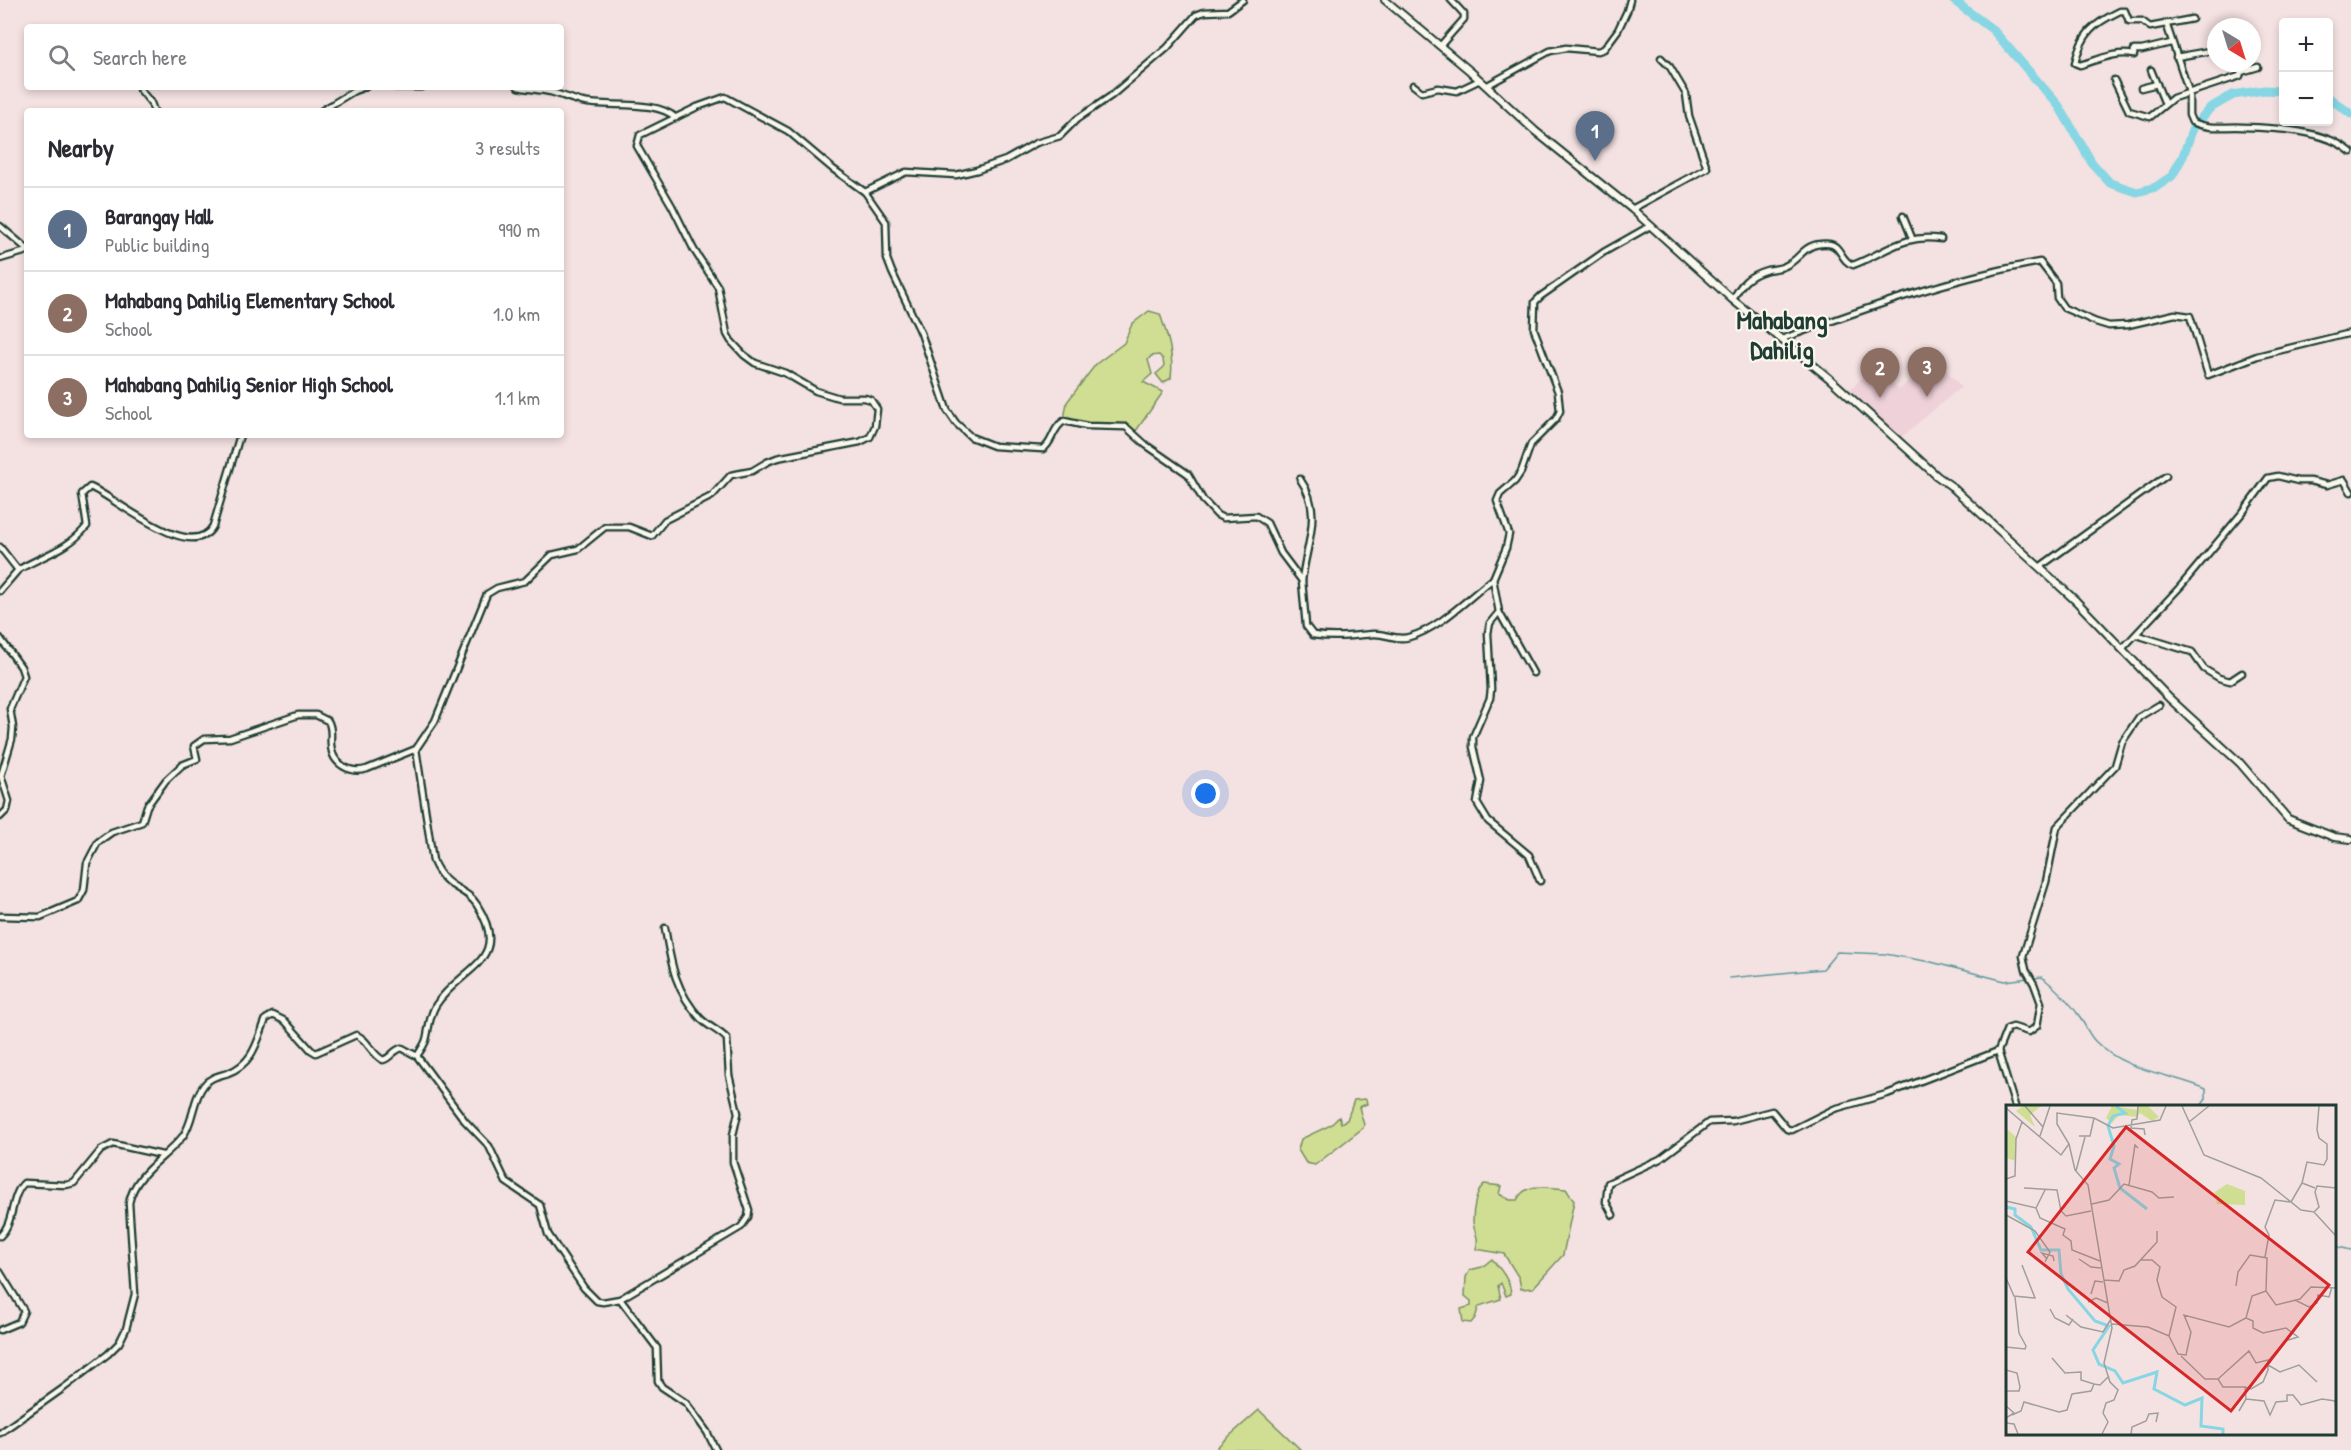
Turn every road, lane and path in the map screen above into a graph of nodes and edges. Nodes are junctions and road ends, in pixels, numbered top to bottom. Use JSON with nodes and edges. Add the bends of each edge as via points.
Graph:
{"nodes":[{"id":1,"x":1243,"y":0,"type":"edge"},
{"id":2,"x":1384,"y":0,"type":"edge"},
{"id":3,"x":1451,"y":0,"type":"edge"},
{"id":4,"x":1630,"y":0,"type":"edge"},
{"id":5,"x":2193,"y":19,"type":"dead end"},
{"id":6,"x":2166,"y":23,"type":"junction"},
{"id":7,"x":2171,"y":43,"type":"junction"},
{"id":8,"x":1440,"y":46,"type":"junction"},
{"id":9,"x":2207,"y":52,"type":"edge"},
{"id":10,"x":2176,"y":57,"type":"junction"},
{"id":11,"x":1661,"y":58,"type":"dead end"},
{"id":12,"x":2151,"y":70,"type":"dead end"},
{"id":13,"x":2241,"y":72,"type":"edge"},
{"id":14,"x":1480,"y":80,"type":"junction"},
{"id":15,"x":2114,"y":80,"type":"dead end"},
{"id":16,"x":2157,"y":84,"type":"junction"},
{"id":17,"x":1413,"y":85,"type":"dead end"},
{"id":18,"x":1486,"y":86,"type":"junction"},
{"id":19,"x":2141,"y":88,"type":"dead end"},
{"id":20,"x":140,"y":90,"type":"edge"},
{"id":21,"x":357,"y":90,"type":"edge"},
{"id":22,"x":537,"y":90,"type":"edge"},
{"id":23,"x":2189,"y":92,"type":"junction"},
{"id":24,"x":2165,"y":104,"type":"junction"},
{"id":25,"x":153,"y":108,"type":"edge"},
{"id":26,"x":326,"y":108,"type":"edge"},
{"id":27,"x":676,"y":118,"type":"junction"},
{"id":28,"x":2351,"y":152,"type":"edge"},
{"id":29,"x":865,"y":192,"type":"junction"},
{"id":30,"x":1632,"y":209,"type":"junction"},
{"id":31,"x":1903,"y":216,"type":"dead end"},
{"id":32,"x":0,"y":226,"type":"edge"},
{"id":33,"x":1650,"y":226,"type":"junction"},
{"id":34,"x":1912,"y":238,"type":"junction"},
{"id":35,"x":1941,"y":239,"type":"dead end"},
{"id":36,"x":24,"y":247,"type":"edge"},
{"id":37,"x":24,"y":251,"type":"edge"},
{"id":38,"x":0,"y":259,"type":"edge"},
{"id":39,"x":1733,"y":300,"type":"junction"},
{"id":40,"x":2351,"y":333,"type":"edge"},
{"id":41,"x":1782,"y":339,"type":"junction"},
{"id":42,"x":239,"y":438,"type":"edge"},
{"id":43,"x":2166,"y":476,"type":"dead end"},
{"id":44,"x":1300,"y":479,"type":"dead end"},
{"id":45,"x":2351,"y":492,"type":"edge"},
{"id":46,"x":0,"y":547,"type":"edge"},
{"id":47,"x":2041,"y":566,"type":"junction"},
{"id":48,"x":18,"y":570,"type":"junction"},
{"id":49,"x":1492,"y":579,"type":"junction"},
{"id":50,"x":1302,"y":581,"type":"junction"},
{"id":51,"x":0,"y":591,"type":"edge"},
{"id":52,"x":1499,"y":612,"type":"junction"},
{"id":53,"x":2137,"y":635,"type":"junction"},
{"id":54,"x":0,"y":638,"type":"edge"},
{"id":55,"x":2122,"y":649,"type":"junction"},
{"id":56,"x":1533,"y":673,"type":"dead end"},
{"id":57,"x":2242,"y":673,"type":"dead end"},
{"id":58,"x":2169,"y":698,"type":"junction"},
{"id":59,"x":416,"y":749,"type":"junction"},
{"id":60,"x":0,"y":818,"type":"edge"},
{"id":61,"x":2351,"y":839,"type":"edge"},
{"id":62,"x":1540,"y":881,"type":"dead end"},
{"id":63,"x":0,"y":916,"type":"edge"},
{"id":64,"x":665,"y":928,"type":"dead end"},
{"id":65,"x":1998,"y":1050,"type":"junction"},
{"id":66,"x":417,"y":1056,"type":"junction"},
{"id":67,"x":2014,"y":1105,"type":"edge"},
{"id":68,"x":162,"y":1155,"type":"junction"},
{"id":69,"x":1613,"y":1215,"type":"dead end"},
{"id":70,"x":0,"y":1236,"type":"edge"},
{"id":71,"x":0,"y":1272,"type":"edge"},
{"id":72,"x":620,"y":1299,"type":"junction"},
{"id":73,"x":0,"y":1330,"type":"edge"},
{"id":74,"x":0,"y":1433,"type":"edge"},
{"id":75,"x":716,"y":1450,"type":"edge"}],
"edges":[{"from":1,"to":29,"type":"street","via":[[1228,11],[1196,15],[1167,48],[1060,136],[977,170],[956,175],[906,172]]},
{"from":2,"to":8,"type":"street"},
{"from":3,"to":8,"type":"street","via":[[1464,18]]},
{"from":4,"to":18,"type":"street","via":[[1618,30],[1604,49],[1550,51]]},
{"from":5,"to":6,"type":"street"},
{"from":6,"to":7,"type":"street"},
{"from":6,"to":7,"type":"street","via":[[2150,27],[2142,21],[2129,21],[2124,10],[2117,13],[2086,33],[2075,63],[2080,66],[2107,57],[2134,55],[2135,50]]},
{"from":7,"to":10,"type":"street"},
{"from":8,"to":14,"type":"street"},
{"from":9,"to":10,"type":"street"},
{"from":10,"to":23,"type":"street"},
{"from":11,"to":30,"type":"street","via":[[1686,94],[1689,116],[1707,168]]},
{"from":12,"to":16,"type":"street"},
{"from":13,"to":23,"type":"street","via":[[2229,81]]},
{"from":14,"to":17,"type":"street","via":[[1457,91],[1438,88],[1422,92]]},
{"from":14,"to":18,"type":"street"},
{"from":15,"to":24,"type":"street","via":[[2131,112],[2150,117]]},
{"from":16,"to":19,"type":"street"},
{"from":16,"to":24,"type":"street"},
{"from":18,"to":30,"type":"street"},
{"from":20,"to":25,"type":"street"},
{"from":21,"to":26,"type":"street"},
{"from":22,"to":27,"type":"street","via":[[582,102],[646,106]]},
{"from":23,"to":24,"type":"street"},
{"from":23,"to":28,"type":"street","via":[[2192,122],[2205,127],[2313,134],[2330,138]]},
{"from":27,"to":29,"type":"street","via":[[719,98],[731,100],[788,131]]},
{"from":27,"to":59,"type":"street","via":[[639,135],[638,146],[718,287],[731,341],[756,363],[785,373],[816,391],[839,398],[871,400],[877,409],[873,433],[860,442],[777,458],[752,471],[731,475],[712,496],[665,520],[652,536],[629,527],[605,527],[578,549],[553,554],[525,580],[491,590],[431,731]]},
{"from":29,"to":50,"type":"street","via":[[886,222],[887,259],[921,333],[947,410],[971,437],[994,446],[1043,449],[1064,421],[1126,427],[1188,474],[1216,515],[1262,518]]},
{"from":30,"to":33,"type":"street"},
{"from":31,"to":34,"type":"street"},
{"from":32,"to":36,"type":"street"},
{"from":33,"to":39,"type":"street"},
{"from":33,"to":49,"type":"street","via":[[1604,252],[1535,302],[1534,329],[1558,392],[1560,411],[1531,444],[1521,472],[1497,501],[1509,534]]},
{"from":34,"to":35,"type":"street"},
{"from":34,"to":39,"type":"street","via":[[1853,265],[1845,262],[1831,244],[1803,249],[1785,266],[1748,279]]},
{"from":37,"to":38,"type":"street"},
{"from":39,"to":41,"type":"street"},
{"from":40,"to":41,"type":"street","via":[[2257,356],[2208,375],[2190,316],[2175,314],[2128,325],[2096,322],[2064,308],[2057,297],[2056,283],[2040,262],[1886,302]]},
{"from":41,"to":47,"type":"street"},
{"from":42,"to":48,"type":"street","via":[[208,533],[192,538],[166,532],[90,487],[82,494],[86,528],[59,550]]},
{"from":43,"to":47,"type":"street"},
{"from":44,"to":50,"type":"street","via":[[1311,496],[1313,511]]},
{"from":45,"to":53,"type":"street","via":[[2344,480],[2327,484],[2278,476],[2268,478]]},
{"from":46,"to":48,"type":"street"},
{"from":47,"to":55,"type":"street"},
{"from":48,"to":51,"type":"street"},
{"from":49,"to":50,"type":"street","via":[[1432,625],[1410,637],[1395,639],[1376,634],[1313,635],[1306,626]]},
{"from":49,"to":52,"type":"street"},
{"from":52,"to":56,"type":"street"},
{"from":52,"to":62,"type":"street","via":[[1488,633],[1490,698],[1473,737],[1481,781],[1477,803],[1488,820],[1529,855]]},
{"from":53,"to":55,"type":"street"},
{"from":53,"to":57,"type":"street","via":[[2192,652],[2204,669],[2219,678],[2230,681]]},
{"from":54,"to":60,"type":"street","via":[[24,676],[10,710],[12,739],[1,776],[9,801]]},
{"from":55,"to":58,"type":"street"},
{"from":58,"to":61,"type":"street","via":[[2240,763],[2288,819],[2334,837]]},
{"from":58,"to":65,"type":"street","via":[[2139,717],[2122,742],[2115,766],[2057,827],[2046,882],[2023,956],[2041,1003],[2037,1026],[2029,1032],[2007,1029]]},
{"from":59,"to":63,"type":"street","via":[[368,769],[349,770],[331,750],[332,730],[328,721],[308,714],[230,738],[201,740],[194,746],[197,759],[182,765],[166,780],[147,806],[142,822],[112,832],[98,842],[87,863],[84,890],[78,901],[40,917]]},
{"from":59,"to":66,"type":"street","via":[[433,861],[445,880],[476,903],[490,938],[479,964],[449,989],[436,1006],[427,1039]]},
{"from":64,"to":72,"type":"street","via":[[668,956],[683,994],[706,1024],[727,1039],[729,1075],[738,1113],[733,1162],[749,1210],[741,1227]]},
{"from":65,"to":67,"type":"street"},
{"from":65,"to":69,"type":"street","via":[[1887,1094],[1834,1109],[1792,1130],[1772,1111],[1733,1121],[1709,1122],[1660,1159],[1608,1182],[1606,1202]]},
{"from":66,"to":68,"type":"street","via":[[402,1048],[382,1060],[356,1035],[316,1053],[285,1021],[269,1016],[249,1058],[240,1067],[206,1083],[196,1099],[187,1130]]},
{"from":66,"to":72,"type":"street","via":[[465,1121],[489,1146],[506,1182],[540,1206],[548,1234],[584,1288],[603,1302]]},
{"from":68,"to":70,"type":"street","via":[[113,1144],[101,1150],[74,1183],[24,1184],[8,1226]]},
{"from":68,"to":74,"type":"street","via":[[130,1196],[135,1294],[119,1343]]},
{"from":71,"to":73,"type":"street","via":[[24,1311],[19,1322]]},
{"from":72,"to":75,"type":"street","via":[[657,1348],[658,1382],[686,1404]]}]}
